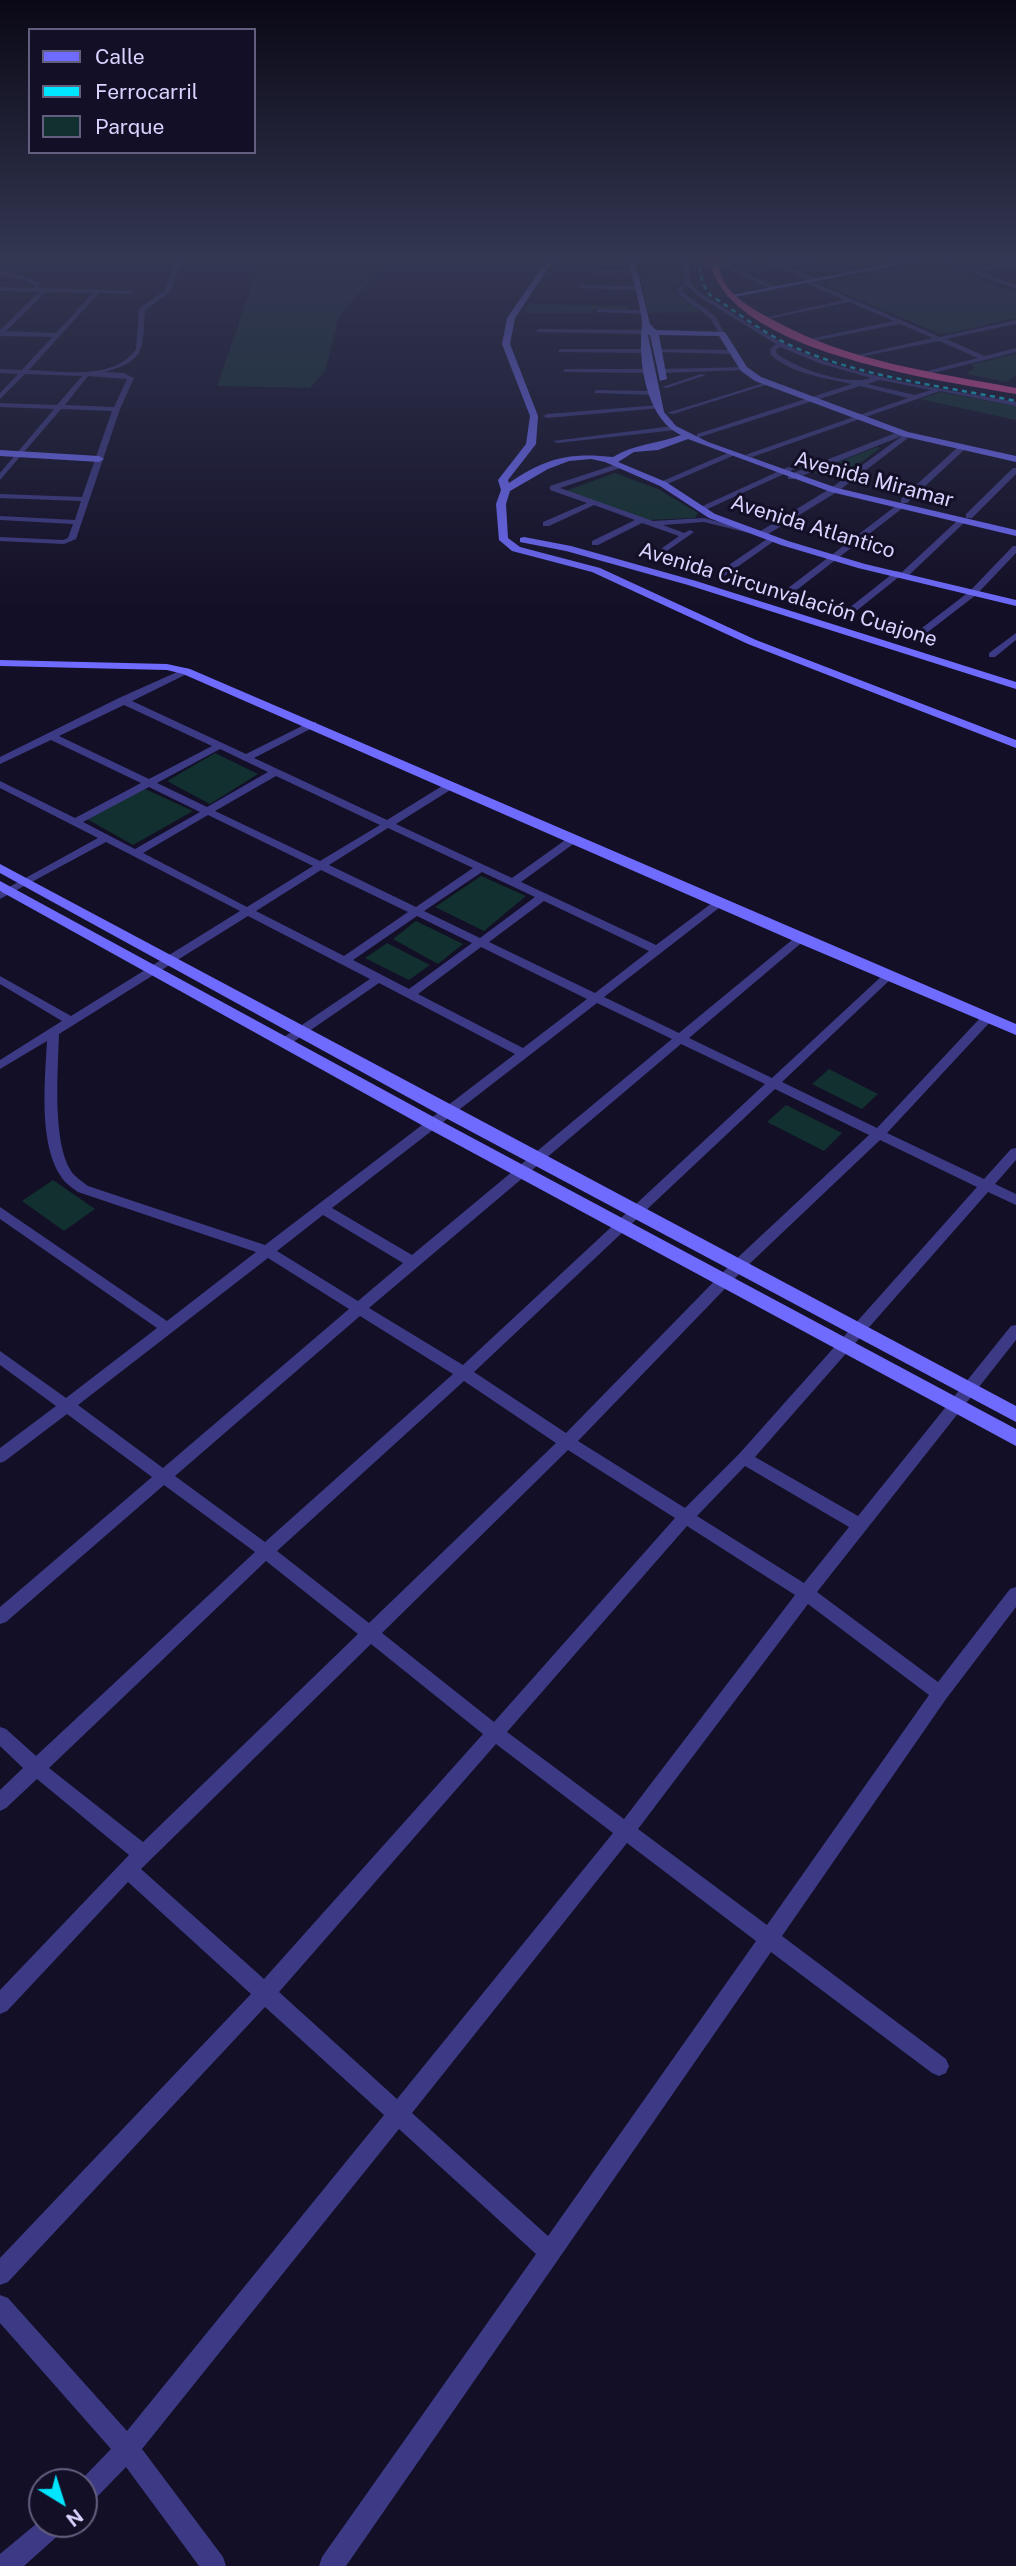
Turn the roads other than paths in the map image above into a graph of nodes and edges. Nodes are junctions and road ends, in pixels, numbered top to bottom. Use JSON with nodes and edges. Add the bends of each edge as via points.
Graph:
{"nodes":[{"id":1,"x":19,"y":377,"type":"edge"},
{"id":2,"x":84,"y":377,"type":"edge"},
{"id":3,"x":128,"y":377,"type":"edge"},
{"id":4,"x":519,"y":377,"type":"edge"},
{"id":5,"x":650,"y":377,"type":"edge"},
{"id":6,"x":663,"y":377,"type":"edge"},
{"id":7,"x":698,"y":377,"type":"edge"},
{"id":8,"x":758,"y":377,"type":"edge"},
{"id":9,"x":830,"y":377,"type":"edge"},
{"id":10,"x":881,"y":377,"type":"joint"},
{"id":11,"x":951,"y":377,"type":"edge"},
{"id":12,"x":769,"y":383,"type":"junction"},
{"id":13,"x":857,"y":385,"type":"junction"},
{"id":14,"x":665,"y":387,"type":"junction"},
{"id":15,"x":1014,"y":388,"type":"edge"},
{"id":16,"x":940,"y":389,"type":"junction"},
{"id":17,"x":596,"y":392,"type":"dead end"},
{"id":18,"x":654,"y":393,"type":"junction"},
{"id":19,"x":0,"y":397,"type":"edge"},
{"id":20,"x":915,"y":398,"type":"junction"},
{"id":21,"x":812,"y":400,"type":"junction"},
{"id":22,"x":1016,"y":404,"type":"edge"},
{"id":23,"x":0,"y":405,"type":"edge"},
{"id":24,"x":58,"y":407,"type":"junction"},
{"id":25,"x":659,"y":407,"type":"junction"},
{"id":26,"x":116,"y":409,"type":"junction"},
{"id":27,"x":671,"y":413,"type":"junction"},
{"id":28,"x":547,"y":416,"type":"dead end"},
{"id":29,"x":858,"y":417,"type":"junction"},
{"id":30,"x":673,"y":428,"type":"junction"},
{"id":31,"x":905,"y":434,"type":"junction"},
{"id":32,"x":687,"y":436,"type":"junction"},
{"id":33,"x":700,"y":436,"type":"junction"},
{"id":34,"x":557,"y":441,"type":"dead end"},
{"id":35,"x":962,"y":448,"type":"junction"},
{"id":36,"x":0,"y":453,"type":"edge"},
{"id":37,"x":733,"y":454,"type":"junction"},
{"id":38,"x":749,"y":455,"type":"junction"},
{"id":39,"x":18,"y":457,"type":"junction"},
{"id":40,"x":0,"y":459,"type":"edge"},
{"id":41,"x":1016,"y":459,"type":"edge"},
{"id":42,"x":98,"y":461,"type":"junction"},
{"id":43,"x":613,"y":463,"type":"junction"},
{"id":44,"x":1016,"y":470,"type":"edge"},
{"id":45,"x":791,"y":473,"type":"junction"},
{"id":46,"x":0,"y":478,"type":"edge"},
{"id":47,"x":662,"y":483,"type":"junction"},
{"id":48,"x":837,"y":488,"type":"junction"},
{"id":49,"x":506,"y":490,"type":"junction"},
{"id":50,"x":0,"y":496,"type":"edge"},
{"id":51,"x":85,"y":499,"type":"junction"},
{"id":52,"x":591,"y":504,"type":"junction"},
{"id":53,"x":902,"y":504,"type":"junction"},
{"id":54,"x":700,"y":509,"type":"junction"},
{"id":55,"x":500,"y":511,"type":"junction"},
{"id":56,"x":0,"y":518,"type":"edge"},
{"id":57,"x":707,"y":518,"type":"junction"},
{"id":58,"x":966,"y":519,"type":"junction"},
{"id":59,"x":77,"y":522,"type":"junction"},
{"id":60,"x":643,"y":522,"type":"junction"},
{"id":61,"x":546,"y":524,"type":"dead end"},
{"id":62,"x":1016,"y":527,"type":"edge"},
{"id":63,"x":760,"y":533,"type":"junction"},
{"id":64,"x":1016,"y":533,"type":"edge"},
{"id":65,"x":686,"y":536,"type":"junction"},
{"id":66,"x":0,"y":539,"type":"edge"},
{"id":67,"x":505,"y":539,"type":"junction"},
{"id":68,"x":773,"y":539,"type":"junction"},
{"id":69,"x":523,"y":540,"type":"junction"},
{"id":70,"x":595,"y":543,"type":"dead end"},
{"id":71,"x":1016,"y":548,"type":"edge"},
{"id":72,"x":834,"y":557,"type":"junction"},
{"id":73,"x":654,"y":558,"type":"dead end"},
{"id":74,"x":901,"y":574,"type":"junction"},
{"id":75,"x":720,"y":575,"type":"dead end"},
{"id":76,"x":973,"y":593,"type":"junction"},
{"id":77,"x":782,"y":597,"type":"dead end"},
{"id":78,"x":1016,"y":603,"type":"edge"},
{"id":79,"x":847,"y":614,"type":"dead end"},
{"id":80,"x":921,"y":633,"type":"dead end"},
{"id":81,"x":1016,"y":636,"type":"edge"},
{"id":82,"x":992,"y":655,"type":"dead end"},
{"id":83,"x":0,"y":663,"type":"edge"},
{"id":84,"x":187,"y":671,"type":"junction"},
{"id":85,"x":1016,"y":686,"type":"edge"},
{"id":86,"x":122,"y":700,"type":"junction"},
{"id":87,"x":313,"y":724,"type":"junction"},
{"id":88,"x":51,"y":736,"type":"junction"},
{"id":89,"x":1016,"y":744,"type":"edge"},
{"id":90,"x":219,"y":746,"type":"junction"},
{"id":91,"x":249,"y":757,"type":"junction"},
{"id":92,"x":0,"y":761,"type":"edge"},
{"id":93,"x":276,"y":771,"type":"junction"},
{"id":94,"x":148,"y":783,"type":"junction"},
{"id":95,"x":0,"y":784,"type":"edge"},
{"id":96,"x":451,"y":785,"type":"junction"},
{"id":97,"x":207,"y":811,"type":"junction"},
{"id":98,"x":76,"y":822,"type":"junction"},
{"id":99,"x":387,"y":824,"type":"junction"},
{"id":100,"x":104,"y":839,"type":"junction"},
{"id":101,"x":572,"y":840,"type":"junction"},
{"id":102,"x":134,"y":853,"type":"junction"},
{"id":103,"x":320,"y":866,"type":"junction"},
{"id":104,"x":482,"y":867,"type":"junction"},
{"id":105,"x":0,"y":868,"type":"edge"},
{"id":106,"x":26,"y":881,"type":"junction"},
{"id":107,"x":513,"y":883,"type":"junction"},
{"id":108,"x":3,"y":890,"type":"edge"},
{"id":109,"x":543,"y":897,"type":"junction"},
{"id":110,"x":720,"y":902,"type":"junction"},
{"id":111,"x":247,"y":911,"type":"junction"},
{"id":112,"x":415,"y":912,"type":"junction"},
{"id":113,"x":802,"y":937,"type":"junction"},
{"id":114,"x":480,"y":943,"type":"junction"},
{"id":115,"x":657,"y":950,"type":"junction"},
{"id":116,"x":170,"y":960,"type":"junction"},
{"id":117,"x":344,"y":961,"type":"junction"},
{"id":118,"x":154,"y":970,"type":"junction"},
{"id":119,"x":888,"y":976,"type":"junction"},
{"id":120,"x":379,"y":978,"type":"junction"},
{"id":121,"x":0,"y":979,"type":"edge"},
{"id":122,"x":410,"y":994,"type":"junction"},
{"id":123,"x":595,"y":998,"type":"junction"},
{"id":124,"x":988,"y":1018,"type":"junction"},
{"id":125,"x":71,"y":1021,"type":"junction"},
{"id":126,"x":1016,"y":1030,"type":"edge"},
{"id":127,"x":302,"y":1031,"type":"junction"},
{"id":128,"x":53,"y":1032,"type":"junction"},
{"id":129,"x":682,"y":1040,"type":"junction"},
{"id":130,"x":285,"y":1042,"type":"junction"},
{"id":131,"x":524,"y":1053,"type":"junction"},
{"id":132,"x":0,"y":1065,"type":"edge"},
{"id":133,"x":774,"y":1082,"type":"junction"},
{"id":134,"x":448,"y":1112,"type":"junction"},
{"id":135,"x":433,"y":1124,"type":"junction"},
{"id":136,"x":879,"y":1133,"type":"junction"},
{"id":137,"x":1016,"y":1152,"type":"edge"},
{"id":138,"x":538,"y":1160,"type":"junction"},
{"id":139,"x":523,"y":1172,"type":"junction"},
{"id":140,"x":986,"y":1186,"type":"junction"},
{"id":141,"x":1016,"y":1200,"type":"edge"},
{"id":142,"x":322,"y":1209,"type":"junction"},
{"id":143,"x":638,"y":1211,"type":"junction"},
{"id":144,"x":0,"y":1212,"type":"edge"},
{"id":145,"x":623,"y":1224,"type":"junction"},
{"id":146,"x":267,"y":1251,"type":"junction"},
{"id":147,"x":413,"y":1262,"type":"junction"},
{"id":148,"x":737,"y":1265,"type":"junction"},
{"id":149,"x":724,"y":1279,"type":"junction"},
{"id":150,"x":361,"y":1309,"type":"junction"},
{"id":151,"x":167,"y":1328,"type":"junction"},
{"id":152,"x":857,"y":1331,"type":"junction"},
{"id":153,"x":1016,"y":1331,"type":"edge"},
{"id":154,"x":845,"y":1345,"type":"junction"},
{"id":155,"x":0,"y":1357,"type":"edge"},
{"id":156,"x":464,"y":1373,"type":"junction"},
{"id":157,"x":969,"y":1389,"type":"junction"},
{"id":158,"x":956,"y":1405,"type":"junction"},
{"id":159,"x":65,"y":1407,"type":"junction"},
{"id":160,"x":1016,"y":1415,"type":"edge"},
{"id":161,"x":1016,"y":1438,"type":"edge"},
{"id":162,"x":567,"y":1442,"type":"junction"},
{"id":163,"x":0,"y":1457,"type":"edge"},
{"id":164,"x":744,"y":1458,"type":"junction"},
{"id":165,"x":162,"y":1476,"type":"junction"},
{"id":166,"x":685,"y":1518,"type":"junction"},
{"id":167,"x":859,"y":1525,"type":"junction"},
{"id":168,"x":266,"y":1551,"type":"junction"},
{"id":169,"x":806,"y":1593,"type":"junction"},
{"id":170,"x":1016,"y":1594,"type":"edge"},
{"id":171,"x":0,"y":1617,"type":"edge"},
{"id":172,"x":371,"y":1633,"type":"junction"},
{"id":173,"x":940,"y":1693,"type":"junction"},
{"id":174,"x":496,"y":1734,"type":"junction"},
{"id":175,"x":0,"y":1735,"type":"edge"},
{"id":176,"x":36,"y":1768,"type":"junction"},
{"id":177,"x":0,"y":1802,"type":"edge"},
{"id":178,"x":625,"y":1832,"type":"junction"},
{"id":179,"x":144,"y":1855,"type":"junction"},
{"id":180,"x":128,"y":1869,"type":"junction"},
{"id":181,"x":768,"y":1941,"type":"junction"},
{"id":182,"x":266,"y":1992,"type":"junction"},
{"id":183,"x":0,"y":2004,"type":"edge"},
{"id":184,"x":939,"y":2066,"type":"dead end"},
{"id":185,"x":399,"y":2113,"type":"junction"},
{"id":186,"x":550,"y":2252,"type":"junction"},
{"id":187,"x":0,"y":2274,"type":"edge"},
{"id":188,"x":0,"y":2306,"type":"edge"},
{"id":189,"x":127,"y":2449,"type":"junction"},
{"id":190,"x":98,"y":2479,"type":"edge"},
{"id":191,"x":38,"y":2538,"type":"edge"},
{"id":192,"x":5,"y":2566,"type":"edge"},
{"id":193,"x":214,"y":2566,"type":"edge"},
{"id":194,"x":331,"y":2566,"type":"edge"}],
"edges":[{"from":1,"to":19,"type":"street"},
{"from":2,"to":24,"type":"street"},
{"from":3,"to":26,"type":"street"},
{"from":4,"to":49,"type":"main road","via":[[534,416],[531,444],[506,473]]},
{"from":5,"to":18,"type":"main road","name":"Avenida Miramar"},
{"from":6,"to":14,"type":"main road","name":"Avenida Miramar"},
{"from":7,"to":14,"type":"street"},
{"from":8,"to":12,"type":"main road"},
{"from":9,"to":13,"type":"street"},
{"from":10,"to":13,"type":"street"},
{"from":10,"to":16,"type":"street"},
{"from":11,"to":15,"type":"highway"},
{"from":12,"to":21,"type":"main road"},
{"from":12,"to":27,"type":"street"},
{"from":13,"to":20,"type":"street"},
{"from":13,"to":21,"type":"street"},
{"from":14,"to":27,"type":"main road","name":"Avenida Miramar"},
{"from":16,"to":20,"type":"street"},
{"from":16,"to":22,"type":"street"},
{"from":17,"to":18,"type":"street"},
{"from":18,"to":25,"type":"main road","name":"Avenida Miramar"},
{"from":20,"to":29,"type":"street"},
{"from":21,"to":29,"type":"main road"},
{"from":21,"to":33,"type":"street"},
{"from":23,"to":24,"type":"street"},
{"from":24,"to":26,"type":"street"},
{"from":24,"to":39,"type":"street"},
{"from":25,"to":28,"type":"street"},
{"from":25,"to":30,"type":"main road","name":"Avenida Miramar"},
{"from":26,"to":42,"type":"street"},
{"from":27,"to":33,"type":"main road","name":"Avenida Miramar"},
{"from":29,"to":31,"type":"main road"},
{"from":29,"to":38,"type":"street"},
{"from":30,"to":32,"type":"main road","name":"Avenida Miramar"},
{"from":30,"to":34,"type":"street"},
{"from":31,"to":35,"type":"main road"},
{"from":31,"to":45,"type":"street"},
{"from":31,"to":48,"type":"street"},
{"from":32,"to":37,"type":"main road","name":"Avenida Miramar"},
{"from":32,"to":43,"type":"main road","via":[[658,447],[632,449]]},
{"from":33,"to":38,"type":"main road","name":"Avenida Miramar"},
{"from":35,"to":41,"type":"main road"},
{"from":35,"to":53,"type":"street"},
{"from":36,"to":39,"type":"main road"},
{"from":37,"to":45,"type":"main road","name":"Avenida Miramar"},
{"from":37,"to":47,"type":"street"},
{"from":38,"to":45,"type":"main road","name":"Avenida Miramar"},
{"from":39,"to":40,"type":"main road"},
{"from":39,"to":42,"type":"main road"},
{"from":39,"to":46,"type":"street"},
{"from":42,"to":51,"type":"street"},
{"from":43,"to":47,"type":"main road","name":"Avenida Atlantico"},
{"from":43,"to":49,"type":"main road","via":[[593,456],[577,457],[523,476]]},
{"from":43,"to":52,"type":"street","via":[[553,488]]},
{"from":44,"to":58,"type":"street"},
{"from":45,"to":48,"type":"main road","name":"Avenida Miramar"},
{"from":45,"to":54,"type":"street"},
{"from":47,"to":54,"type":"main road","name":"Avenida Atlantico"},
{"from":48,"to":53,"type":"main road","name":"Avenida Miramar"},
{"from":48,"to":63,"type":"street"},
{"from":49,"to":55,"type":"main road"},
{"from":50,"to":51,"type":"street"},
{"from":51,"to":59,"type":"street"},
{"from":52,"to":60,"type":"street"},
{"from":52,"to":61,"type":"street"},
{"from":53,"to":58,"type":"main road","name":"Avenida Miramar"},
{"from":53,"to":72,"type":"street"},
{"from":54,"to":57,"type":"main road","name":"Avenida Atlantico"},
{"from":55,"to":67,"type":"main road"},
{"from":55,"to":69,"type":"main road"},
{"from":56,"to":59,"type":"street"},
{"from":57,"to":60,"type":"street"},
{"from":57,"to":63,"type":"main road","name":"Avenida Atlantico"},
{"from":57,"to":65,"type":"street"},
{"from":58,"to":62,"type":"main road","name":"Avenida Miramar"},
{"from":58,"to":64,"type":"main road","name":"Avenida Miramar"},
{"from":58,"to":74,"type":"street"},
{"from":59,"to":66,"type":"street","via":[[69,541]]},
{"from":60,"to":65,"type":"street"},
{"from":60,"to":70,"type":"street"},
{"from":63,"to":68,"type":"main road","name":"Avenida Atlantico"},
{"from":65,"to":73,"type":"street"},
{"from":67,"to":69,"type":"main road","via":[[506,534]]},
{"from":67,"to":69,"type":"main road","via":[[516,549]]},
{"from":68,"to":72,"type":"main road","name":"Avenida Atlantico"},
{"from":68,"to":75,"type":"street"},
{"from":69,"to":85,"type":"main road","name":"Avenida Circunvalación Cuajone","via":[[692,583]]},
{"from":69,"to":89,"type":"main road","via":[[752,642]]},
{"from":71,"to":76,"type":"street"},
{"from":72,"to":74,"type":"main road","name":"Avenida Atlantico"},
{"from":72,"to":77,"type":"street"},
{"from":74,"to":76,"type":"main road","name":"Avenida Atlantico"},
{"from":74,"to":79,"type":"street"},
{"from":76,"to":78,"type":"main road","name":"Avenida Atlantico"},
{"from":76,"to":80,"type":"street"},
{"from":81,"to":82,"type":"street"},
{"from":83,"to":84,"type":"main road","via":[[154,666]]},
{"from":84,"to":86,"type":"street"},
{"from":84,"to":87,"type":"main road"},
{"from":86,"to":88,"type":"street"},
{"from":86,"to":90,"type":"street"},
{"from":87,"to":91,"type":"street"},
{"from":87,"to":96,"type":"main road"},
{"from":88,"to":92,"type":"street"},
{"from":88,"to":94,"type":"street"},
{"from":90,"to":91,"type":"street"},
{"from":90,"to":94,"type":"street"},
{"from":91,"to":93,"type":"street"},
{"from":93,"to":97,"type":"street"},
{"from":93,"to":99,"type":"street"},
{"from":94,"to":97,"type":"street"},
{"from":94,"to":98,"type":"street"},
{"from":95,"to":98,"type":"street"},
{"from":96,"to":99,"type":"street"},
{"from":96,"to":101,"type":"main road"},
{"from":97,"to":102,"type":"street"},
{"from":97,"to":103,"type":"street"},
{"from":98,"to":100,"type":"street"},
{"from":99,"to":103,"type":"street"},
{"from":99,"to":104,"type":"street"},
{"from":100,"to":102,"type":"street"},
{"from":100,"to":106,"type":"street"},
{"from":101,"to":107,"type":"street"},
{"from":101,"to":110,"type":"main road"},
{"from":102,"to":111,"type":"street"},
{"from":103,"to":111,"type":"street"},
{"from":103,"to":112,"type":"street"},
{"from":104,"to":107,"type":"street"},
{"from":104,"to":112,"type":"street"},
{"from":105,"to":106,"type":"main road"},
{"from":106,"to":108,"type":"street"},
{"from":106,"to":116,"type":"main road"},
{"from":107,"to":109,"type":"street"},
{"from":108,"to":118,"type":"main road"},
{"from":109,"to":114,"type":"street"},
{"from":109,"to":115,"type":"street"},
{"from":110,"to":113,"type":"main road"},
{"from":110,"to":115,"type":"street"},
{"from":111,"to":116,"type":"street"},
{"from":111,"to":117,"type":"street"},
{"from":112,"to":114,"type":"street"},
{"from":112,"to":117,"type":"street"},
{"from":113,"to":119,"type":"main road"},
{"from":113,"to":129,"type":"street"},
{"from":114,"to":122,"type":"street"},
{"from":114,"to":123,"type":"street"},
{"from":115,"to":123,"type":"street"},
{"from":116,"to":118,"type":"street"},
{"from":116,"to":127,"type":"main road"},
{"from":117,"to":120,"type":"street"},
{"from":118,"to":125,"type":"street"},
{"from":118,"to":130,"type":"main road"},
{"from":119,"to":124,"type":"main road"},
{"from":119,"to":133,"type":"street"},
{"from":120,"to":122,"type":"street"},
{"from":120,"to":127,"type":"street"},
{"from":121,"to":125,"type":"street"},
{"from":122,"to":131,"type":"street"},
{"from":123,"to":129,"type":"street"},
{"from":123,"to":131,"type":"street"},
{"from":124,"to":126,"type":"main road"},
{"from":124,"to":136,"type":"street"},
{"from":125,"to":128,"type":"street"},
{"from":127,"to":130,"type":"street"},
{"from":127,"to":134,"type":"main road"},
{"from":128,"to":132,"type":"street"},
{"from":128,"to":146,"type":"street","via":[[51,1097],[65,1173],[83,1189]]},
{"from":129,"to":133,"type":"street"},
{"from":129,"to":138,"type":"street"},
{"from":130,"to":135,"type":"main road"},
{"from":131,"to":134,"type":"street"},
{"from":133,"to":136,"type":"street"},
{"from":133,"to":143,"type":"street"},
{"from":134,"to":135,"type":"street"},
{"from":134,"to":138,"type":"main road"},
{"from":135,"to":139,"type":"main road"},
{"from":135,"to":142,"type":"street"},
{"from":136,"to":140,"type":"street"},
{"from":136,"to":148,"type":"street"},
{"from":137,"to":140,"type":"street"},
{"from":138,"to":139,"type":"street"},
{"from":138,"to":143,"type":"main road"},
{"from":139,"to":145,"type":"main road"},
{"from":139,"to":147,"type":"street"},
{"from":140,"to":141,"type":"street"},
{"from":140,"to":152,"type":"street"},
{"from":142,"to":146,"type":"street"},
{"from":142,"to":147,"type":"street"},
{"from":143,"to":145,"type":"street"},
{"from":143,"to":148,"type":"main road"},
{"from":144,"to":151,"type":"street"},
{"from":145,"to":149,"type":"main road"},
{"from":145,"to":156,"type":"street"},
{"from":146,"to":150,"type":"street"},
{"from":146,"to":151,"type":"street"},
{"from":147,"to":150,"type":"street"},
{"from":148,"to":149,"type":"street"},
{"from":148,"to":152,"type":"main road"},
{"from":149,"to":154,"type":"main road"},
{"from":149,"to":162,"type":"street"},
{"from":150,"to":156,"type":"street"},
{"from":150,"to":165,"type":"street"},
{"from":151,"to":159,"type":"street"},
{"from":152,"to":154,"type":"street"},
{"from":152,"to":157,"type":"main road"},
{"from":153,"to":157,"type":"street"},
{"from":154,"to":158,"type":"main road"},
{"from":154,"to":164,"type":"street"},
{"from":155,"to":159,"type":"street"},
{"from":156,"to":162,"type":"street"},
{"from":156,"to":168,"type":"street"},
{"from":157,"to":158,"type":"street"},
{"from":157,"to":160,"type":"main road"},
{"from":158,"to":161,"type":"main road"},
{"from":158,"to":167,"type":"street"},
{"from":159,"to":163,"type":"street"},
{"from":159,"to":165,"type":"street"},
{"from":162,"to":166,"type":"street"},
{"from":162,"to":172,"type":"street"},
{"from":164,"to":166,"type":"street"},
{"from":164,"to":167,"type":"street"},
{"from":165,"to":168,"type":"street"},
{"from":165,"to":171,"type":"street"},
{"from":166,"to":169,"type":"street"},
{"from":166,"to":174,"type":"street"},
{"from":167,"to":169,"type":"street"},
{"from":168,"to":172,"type":"street"},
{"from":168,"to":176,"type":"street"},
{"from":169,"to":173,"type":"street"},
{"from":169,"to":178,"type":"street"},
{"from":170,"to":173,"type":"street"},
{"from":172,"to":174,"type":"street"},
{"from":172,"to":179,"type":"street"},
{"from":173,"to":181,"type":"street"},
{"from":174,"to":178,"type":"street"},
{"from":174,"to":182,"type":"street"},
{"from":175,"to":176,"type":"street"},
{"from":176,"to":177,"type":"street"},
{"from":176,"to":179,"type":"street"},
{"from":178,"to":181,"type":"street"},
{"from":178,"to":185,"type":"street"},
{"from":179,"to":180,"type":"street"},
{"from":180,"to":182,"type":"street"},
{"from":180,"to":183,"type":"street"},
{"from":181,"to":184,"type":"street"},
{"from":181,"to":186,"type":"street"},
{"from":182,"to":185,"type":"street"},
{"from":182,"to":187,"type":"street"},
{"from":185,"to":186,"type":"street"},
{"from":185,"to":189,"type":"street"},
{"from":186,"to":194,"type":"street"},
{"from":188,"to":189,"type":"street"},
{"from":189,"to":190,"type":"street"},
{"from":189,"to":193,"type":"street"},
{"from":191,"to":192,"type":"street"}]}
